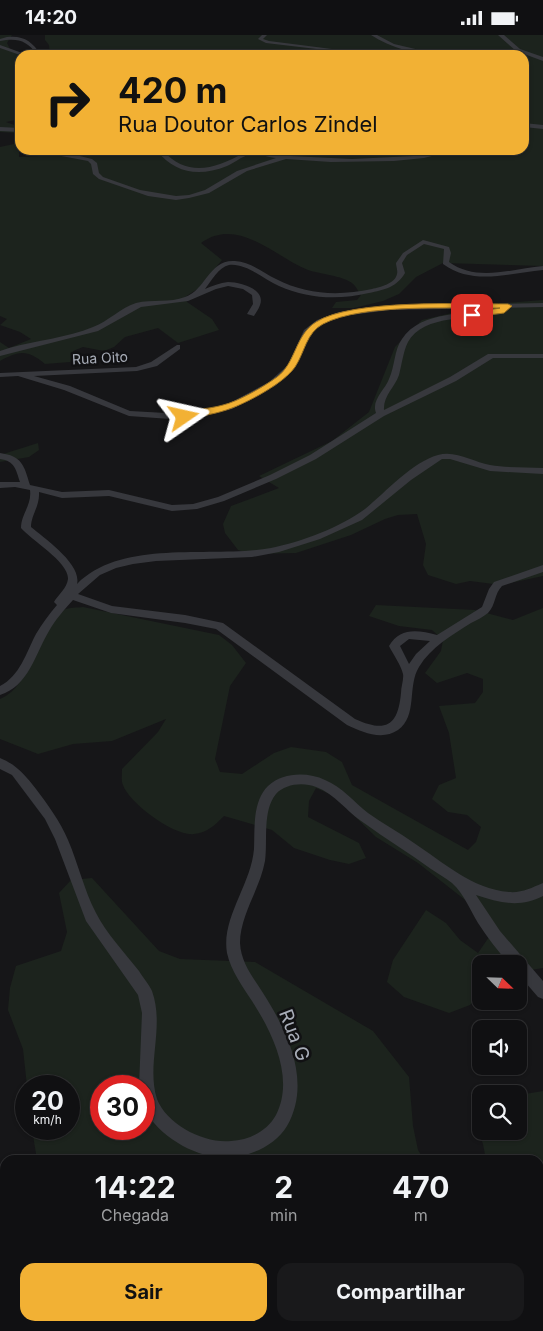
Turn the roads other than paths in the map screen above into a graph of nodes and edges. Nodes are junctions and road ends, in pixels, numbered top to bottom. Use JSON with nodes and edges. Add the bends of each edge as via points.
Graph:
{"nodes":[{"id":1,"x":265,"y":35,"type":"edge"},
{"id":2,"x":373,"y":35,"type":"edge"},
{"id":3,"x":501,"y":35,"type":"edge"},
{"id":4,"x":0,"y":40,"type":"edge"},
{"id":5,"x":0,"y":46,"type":"edge"},
{"id":6,"x":36,"y":50,"type":"edge"},
{"id":7,"x":326,"y":50,"type":"edge"},
{"id":8,"x":416,"y":50,"type":"edge"},
{"id":9,"x":518,"y":50,"type":"edge"},
{"id":10,"x":15,"y":52,"type":"edge"},
{"id":11,"x":529,"y":54,"type":"edge"},
{"id":12,"x":543,"y":59,"type":"edge"},
{"id":13,"x":529,"y":126,"type":"edge"},
{"id":14,"x":543,"y":127,"type":"edge"},
{"id":15,"x":0,"y":129,"type":"edge"},
{"id":16,"x":15,"y":130,"type":"edge"},
{"id":17,"x":63,"y":155,"type":"edge"},
{"id":18,"x":163,"y":155,"type":"edge"},
{"id":19,"x":240,"y":155,"type":"edge"},
{"id":20,"x":268,"y":155,"type":"edge"},
{"id":21,"x":429,"y":155,"type":"edge"},
{"id":22,"x":284,"y":158,"type":"junction"},
{"id":23,"x":543,"y":268,"type":"edge"},
{"id":24,"x":194,"y":296,"type":"junction"},
{"id":25,"x":336,"y":297,"type":"junction"},
{"id":26,"x":543,"y":305,"type":"edge"},
{"id":27,"x":508,"y":306,"type":"junction"},
{"id":28,"x":360,"y":311,"type":"junction"},
{"id":29,"x":251,"y":314,"type":"dead end"},
{"id":30,"x":177,"y":347,"type":"dead end"},
{"id":31,"x":0,"y":354,"type":"edge"},
{"id":32,"x":543,"y":355,"type":"edge"},
{"id":33,"x":18,"y":374,"type":"junction"},
{"id":34,"x":0,"y":375,"type":"edge"},
{"id":35,"x":381,"y":414,"type":"junction"},
{"id":36,"x":0,"y":456,"type":"edge"},
{"id":37,"x":543,"y":471,"type":"edge"},
{"id":38,"x":0,"y":485,"type":"edge"},
{"id":39,"x":30,"y":487,"type":"junction"},
{"id":40,"x":543,"y":568,"type":"edge"},
{"id":41,"x":72,"y":596,"type":"junction"},
{"id":42,"x":57,"y":611,"type":"junction"},
{"id":43,"x":439,"y":639,"type":"junction"},
{"id":44,"x":409,"y":674,"type":"junction"},
{"id":45,"x":0,"y":691,"type":"edge"},
{"id":46,"x":0,"y":763,"type":"edge"},
{"id":47,"x":459,"y":881,"type":"junction"},
{"id":48,"x":543,"y":889,"type":"edge"},
{"id":49,"x":543,"y":992,"type":"edge"}],
"edges":[{"from":1,"to":7,"type":"street","via":[[260,39]]},
{"from":2,"to":8,"type":"street","via":[[393,45]]},
{"from":3,"to":9,"type":"street"},
{"from":4,"to":6,"type":"street","via":[[24,38]]},
{"from":5,"to":10,"type":"street"},
{"from":11,"to":12,"type":"street"},
{"from":13,"to":14,"type":"street"},
{"from":15,"to":16,"type":"street"},
{"from":17,"to":22,"type":"street","via":[[94,163],[96,174],[101,178],[150,196],[165,198],[202,193],[251,167]]},
{"from":18,"to":19,"type":"street","via":[[169,162],[189,171],[220,168]]},
{"from":20,"to":22,"type":"street"},
{"from":21,"to":22,"type":"street","via":[[324,160]]},
{"from":23,"to":25,"type":"street","via":[[481,275],[464,273],[445,262],[447,248],[420,243],[399,263],[401,273],[395,283],[368,292]]},
{"from":24,"to":25,"type":"street","via":[[220,266],[230,263],[247,266],[300,292]]},
{"from":24,"to":29,"type":"street","via":[[224,284],[242,286],[254,293],[257,299]]},
{"from":24,"to":31,"type":"street","via":[[134,307],[98,328]]},
{"from":25,"to":28,"type":"street"},
{"from":26,"to":27,"type":"street"},
{"from":27,"to":28,"type":"street","via":[[430,306]]},
{"from":27,"to":35,"type":"street","via":[[496,312],[437,320],[412,331],[403,345],[393,379],[379,402]]},
{"from":28,"to":33,"type":"street","via":[[320,323],[308,332],[291,367],[280,379],[228,407],[200,415],[169,418],[129,413],[67,388]]},
{"from":30,"to":33,"type":"street","name":"Rua Oito","via":[[154,364],[137,369]]},
{"from":32,"to":35,"type":"street","via":[[491,356],[453,379]]},
{"from":33,"to":34,"type":"street","name":"Rua Oito"},
{"from":35,"to":39,"type":"street","via":[[313,457],[274,477],[194,507],[172,509],[109,493],[62,495]]},
{"from":36,"to":39,"type":"street","via":[[16,460]]},
{"from":37,"to":41,"type":"street","via":[[490,468],[450,456],[436,459],[410,475],[357,519],[285,548],[264,553],[141,559],[116,564],[95,573]]},
{"from":38,"to":39,"type":"street"},
{"from":39,"to":42,"type":"street","via":[[35,505],[26,528],[69,566],[74,575]]},
{"from":40,"to":43,"type":"street","via":[[498,584],[493,589],[489,605]]},
{"from":41,"to":42,"type":"street"},
{"from":41,"to":44,"type":"street","via":[[110,609],[219,626],[351,722],[364,728],[379,731],[395,726],[405,706]]},
{"from":42,"to":45,"type":"street","via":[[33,648],[20,677]]},
{"from":43,"to":44,"type":"street"},
{"from":43,"to":44,"type":"street","via":[[407,635],[397,640],[394,646]]},
{"from":46,"to":47,"type":"street","name":"Rua G","via":[[16,772],[49,815],[91,917],[145,992],[150,1005],[146,1085],[150,1104],[159,1121],[190,1141],[212,1149],[240,1150],[266,1138],[285,1116],[291,1095],[290,1074],[282,1044],[233,951],[234,934],[254,883],[259,861],[263,803],[271,790],[284,781],[298,779],[313,780],[326,786],[367,819]]},
{"from":47,"to":48,"type":"street","via":[[511,899],[526,898]]},
{"from":47,"to":49,"type":"street","name":"Rua G","via":[[490,930]]}]}
